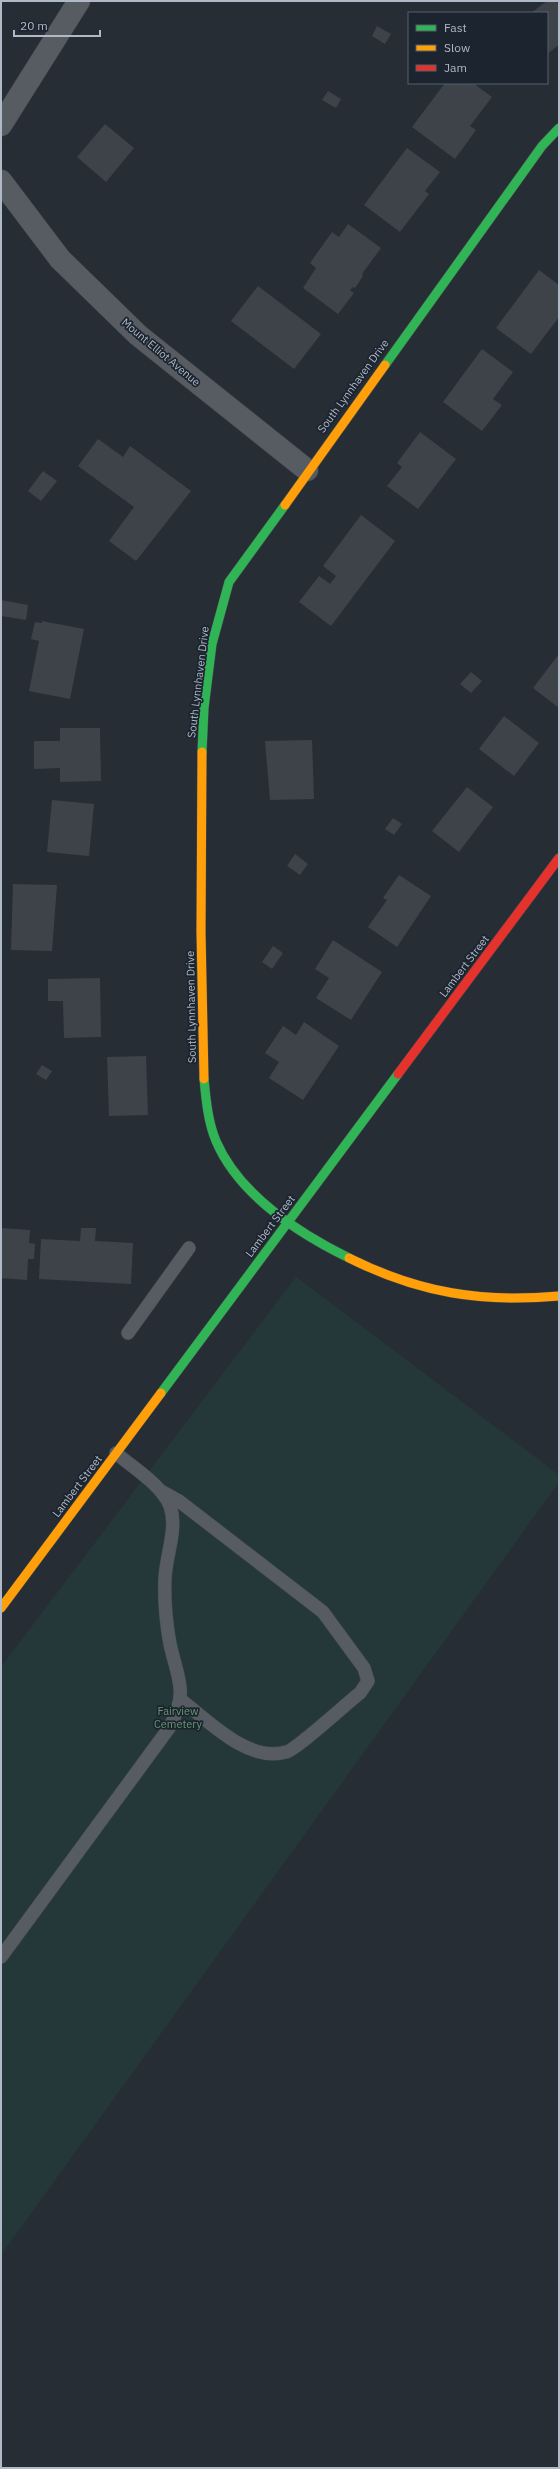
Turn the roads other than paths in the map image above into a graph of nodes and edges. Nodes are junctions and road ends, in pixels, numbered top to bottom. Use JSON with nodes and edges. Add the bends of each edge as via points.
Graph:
{"nodes":[{"id":1,"x":79,"y":1,"type":"edge"},
{"id":2,"x":1,"y":125,"type":"edge"},
{"id":3,"x":559,"y":128,"type":"edge"},
{"id":4,"x":1,"y":181,"type":"edge"},
{"id":5,"x":307,"y":470,"type":"junction"},
{"id":6,"x":559,"y":858,"type":"edge"},
{"id":7,"x":288,"y":1222,"type":"junction"},
{"id":8,"x":190,"y":1248,"type":"dead end"},
{"id":9,"x":559,"y":1296,"type":"edge"},
{"id":10,"x":128,"y":1333,"type":"dead end"},
{"id":11,"x":116,"y":1453,"type":"junction"},
{"id":12,"x":159,"y":1490,"type":"junction"},
{"id":13,"x":1,"y":1608,"type":"edge"},
{"id":14,"x":181,"y":1700,"type":"junction"},
{"id":15,"x":1,"y":1957,"type":"edge"}],
"edges":[{"from":1,"to":2,"type":"street"},
{"from":3,"to":5,"type":"street","name":"South Lynnhaven Drive","via":[[542,146]]},
{"from":4,"to":5,"type":"street","name":"Mount Elliot Avenue","via":[[60,259],[138,335]]},
{"from":5,"to":7,"type":"street","name":"South Lynnhaven Drive","via":[[229,582],[213,637],[201,748],[203,1052],[210,1128],[224,1156],[246,1187]]},
{"from":6,"to":7,"type":"street","name":"Lambert Street"},
{"from":7,"to":9,"type":"street","name":"South Lynnhaven Drive","via":[[347,1259],[390,1278],[429,1291],[473,1298],[515,1300]]},
{"from":7,"to":11,"type":"street","name":"Lambert Street"},
{"from":8,"to":10,"type":"lane"},
{"from":11,"to":12,"type":"lane"},
{"from":11,"to":13,"type":"street","name":"Lambert Street"},
{"from":12,"to":14,"type":"lane","via":[[169,1505],[172,1519],[166,1570],[166,1612],[171,1646],[180,1678]]},
{"from":12,"to":14,"type":"lane","via":[[179,1501],[323,1612],[364,1668],[368,1681],[360,1693],[287,1752],[267,1754],[246,1749]]},
{"from":14,"to":15,"type":"lane","via":[[169,1728]]}]}
